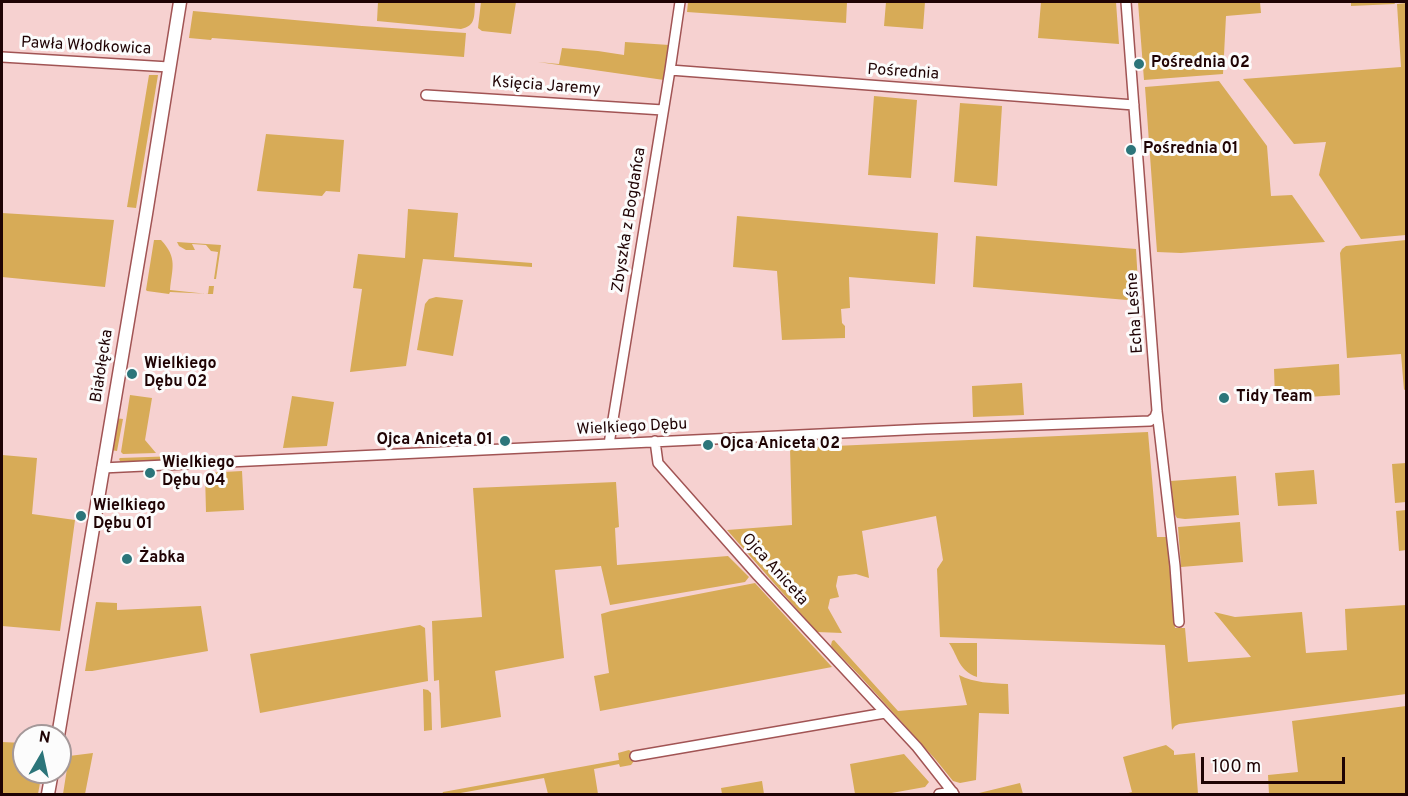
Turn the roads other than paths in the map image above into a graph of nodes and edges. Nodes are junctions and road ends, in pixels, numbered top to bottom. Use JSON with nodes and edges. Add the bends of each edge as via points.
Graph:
{"nodes":[{"id":1,"x":180,"y":2,"type":"edge"},
{"id":2,"x":680,"y":2,"type":"edge"},
{"id":3,"x":1126,"y":2,"type":"edge"},
{"id":4,"x":2,"y":57,"type":"edge"},
{"id":5,"x":169,"y":67,"type":"junction"},
{"id":6,"x":670,"y":70,"type":"junction"},
{"id":7,"x":426,"y":94,"type":"dead end"},
{"id":8,"x":1134,"y":105,"type":"junction"},
{"id":9,"x":663,"y":110,"type":"junction"},
{"id":10,"x":1158,"y":411,"type":"junction"},
{"id":11,"x":655,"y":441,"type":"junction"},
{"id":12,"x":609,"y":444,"type":"junction"},
{"id":13,"x":102,"y":468,"type":"junction"},
{"id":14,"x":1179,"y":622,"type":"dead end"},
{"id":15,"x":885,"y":713,"type":"junction"},
{"id":16,"x":60,"y":724,"type":"edge"},
{"id":17,"x":635,"y":756,"type":"dead end"},
{"id":18,"x":953,"y":793,"type":"edge"},
{"id":19,"x":939,"y":795,"type":"edge"}],
"edges":[{"from":1,"to":5,"type":"street","name":"Białołęcka"},
{"from":2,"to":6,"type":"street","name":"Zbyszka z Bogdańca"},
{"from":3,"to":8,"type":"street","name":"Echa Leśne"},
{"from":4,"to":5,"type":"street","name":"Pawła Włodkowica"},
{"from":5,"to":13,"type":"street","name":"Białołęcka"},
{"from":6,"to":8,"type":"street","name":"Pośrednia"},
{"from":6,"to":9,"type":"street","name":"Zbyszka z Bogdańca"},
{"from":7,"to":9,"type":"street","name":"Księcia Jaremy"},
{"from":8,"to":10,"type":"street","name":"Echa Leśne"},
{"from":9,"to":12,"type":"street","name":"Zbyszka z Bogdańca"},
{"from":10,"to":11,"type":"street","name":"Wielkiego Dębu","via":[[1150,421]]},
{"from":10,"to":14,"type":"street","name":"Echa Leśne"},
{"from":11,"to":12,"type":"street","name":"Wielkiego Dębu"},
{"from":11,"to":15,"type":"street","name":"Ojca Aniceta","via":[[658,463]]},
{"from":12,"to":13,"type":"street","name":"Wielkiego Dębu"},
{"from":13,"to":16,"type":"street","name":"Białołęcka"},
{"from":15,"to":17,"type":"street"},
{"from":15,"to":18,"type":"street","name":"Ojca Aniceta"},
{"from":18,"to":19,"type":"street"}]}
